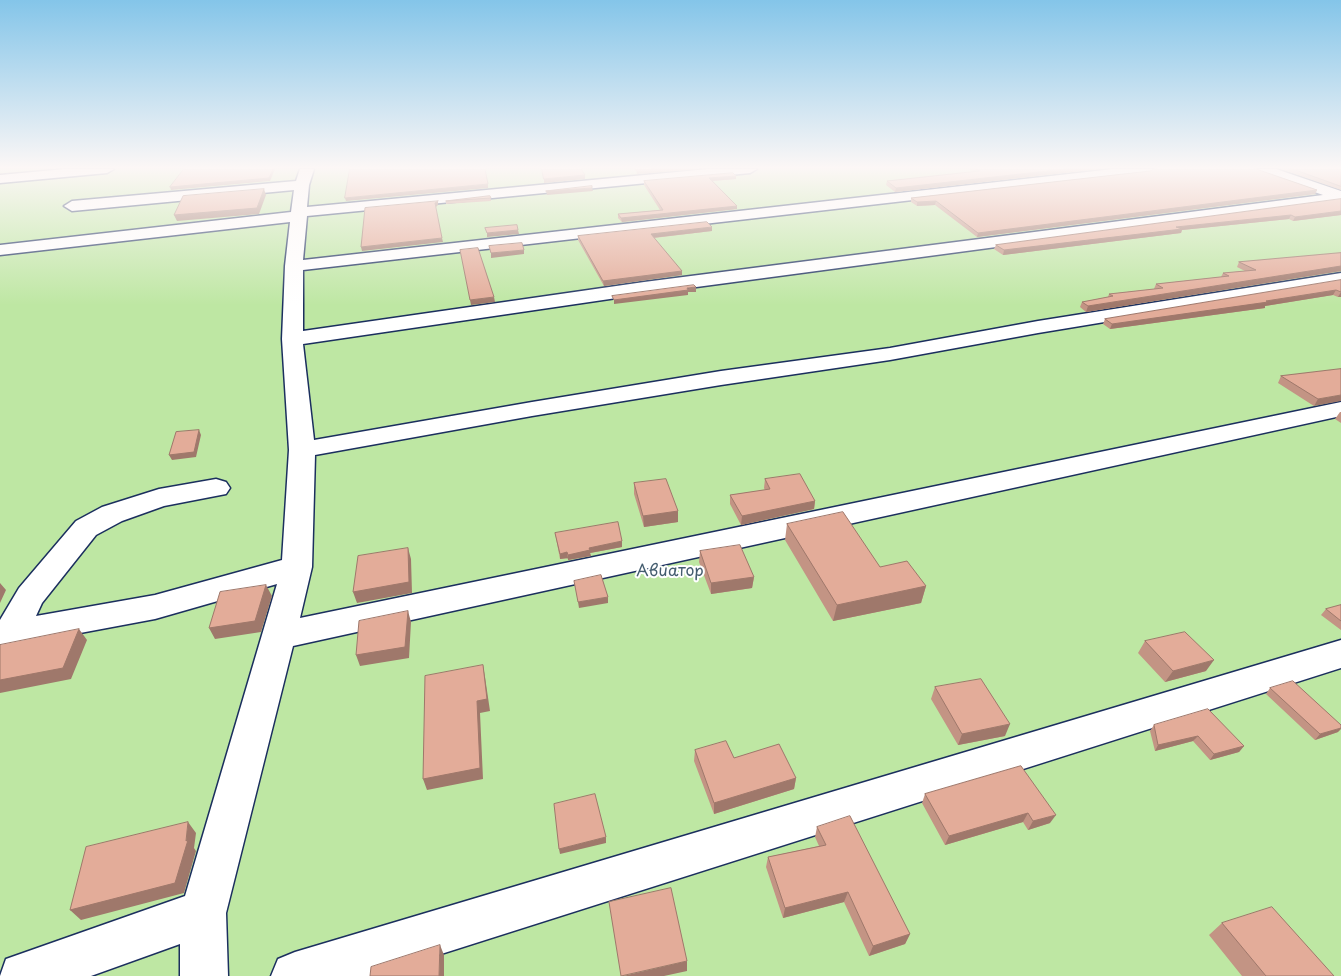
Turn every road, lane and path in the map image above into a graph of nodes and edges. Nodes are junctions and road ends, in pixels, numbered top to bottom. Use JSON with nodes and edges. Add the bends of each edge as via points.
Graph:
{"nodes":[{"id":1,"x":299,"y":214,"type":"edge"},
{"id":2,"x":294,"y":215,"type":"edge"},
{"id":3,"x":747,"y":215,"type":"edge"},
{"id":4,"x":1200,"y":215,"type":"edge"},
{"id":5,"x":0,"y":250,"type":"edge"},
{"id":6,"x":294,"y":266,"type":"junction"},
{"id":7,"x":1341,"y":278,"type":"edge"},
{"id":8,"x":292,"y":339,"type":"junction"},
{"id":9,"x":1341,"y":409,"type":"edge"},
{"id":10,"x":302,"y":450,"type":"junction"},
{"id":11,"x":216,"y":488,"type":"dead end"},
{"id":12,"x":297,"y":567,"type":"junction"},
{"id":13,"x":5,"y":634,"type":"edge"},
{"id":14,"x":278,"y":636,"type":"junction"},
{"id":15,"x":1341,"y":654,"type":"edge"},
{"id":16,"x":203,"y":913,"type":"junction"},
{"id":17,"x":23,"y":976,"type":"edge"},
{"id":18,"x":204,"y":976,"type":"edge"},
{"id":19,"x":295,"y":976,"type":"edge"}],
"edges":[{"from":1,"to":6,"type":"street"},
{"from":2,"to":5,"type":"street"},
{"from":3,"to":6,"type":"street"},
{"from":4,"to":8,"type":"street","via":[[644,288]]},
{"from":6,"to":8,"type":"street"},
{"from":7,"to":10,"type":"street","via":[[890,354],[664,387]]},
{"from":8,"to":10,"type":"street"},
{"from":9,"to":14,"type":"street"},
{"from":10,"to":12,"type":"street"},
{"from":11,"to":13,"type":"street","via":[[159,498],[112,514],[86,528],[30,596]]},
{"from":12,"to":13,"type":"street","via":[[154,608]]},
{"from":12,"to":14,"type":"street"},
{"from":14,"to":16,"type":"street"},
{"from":15,"to":19,"type":"street"},
{"from":16,"to":17,"type":"street"},
{"from":16,"to":18,"type":"street"}]}
